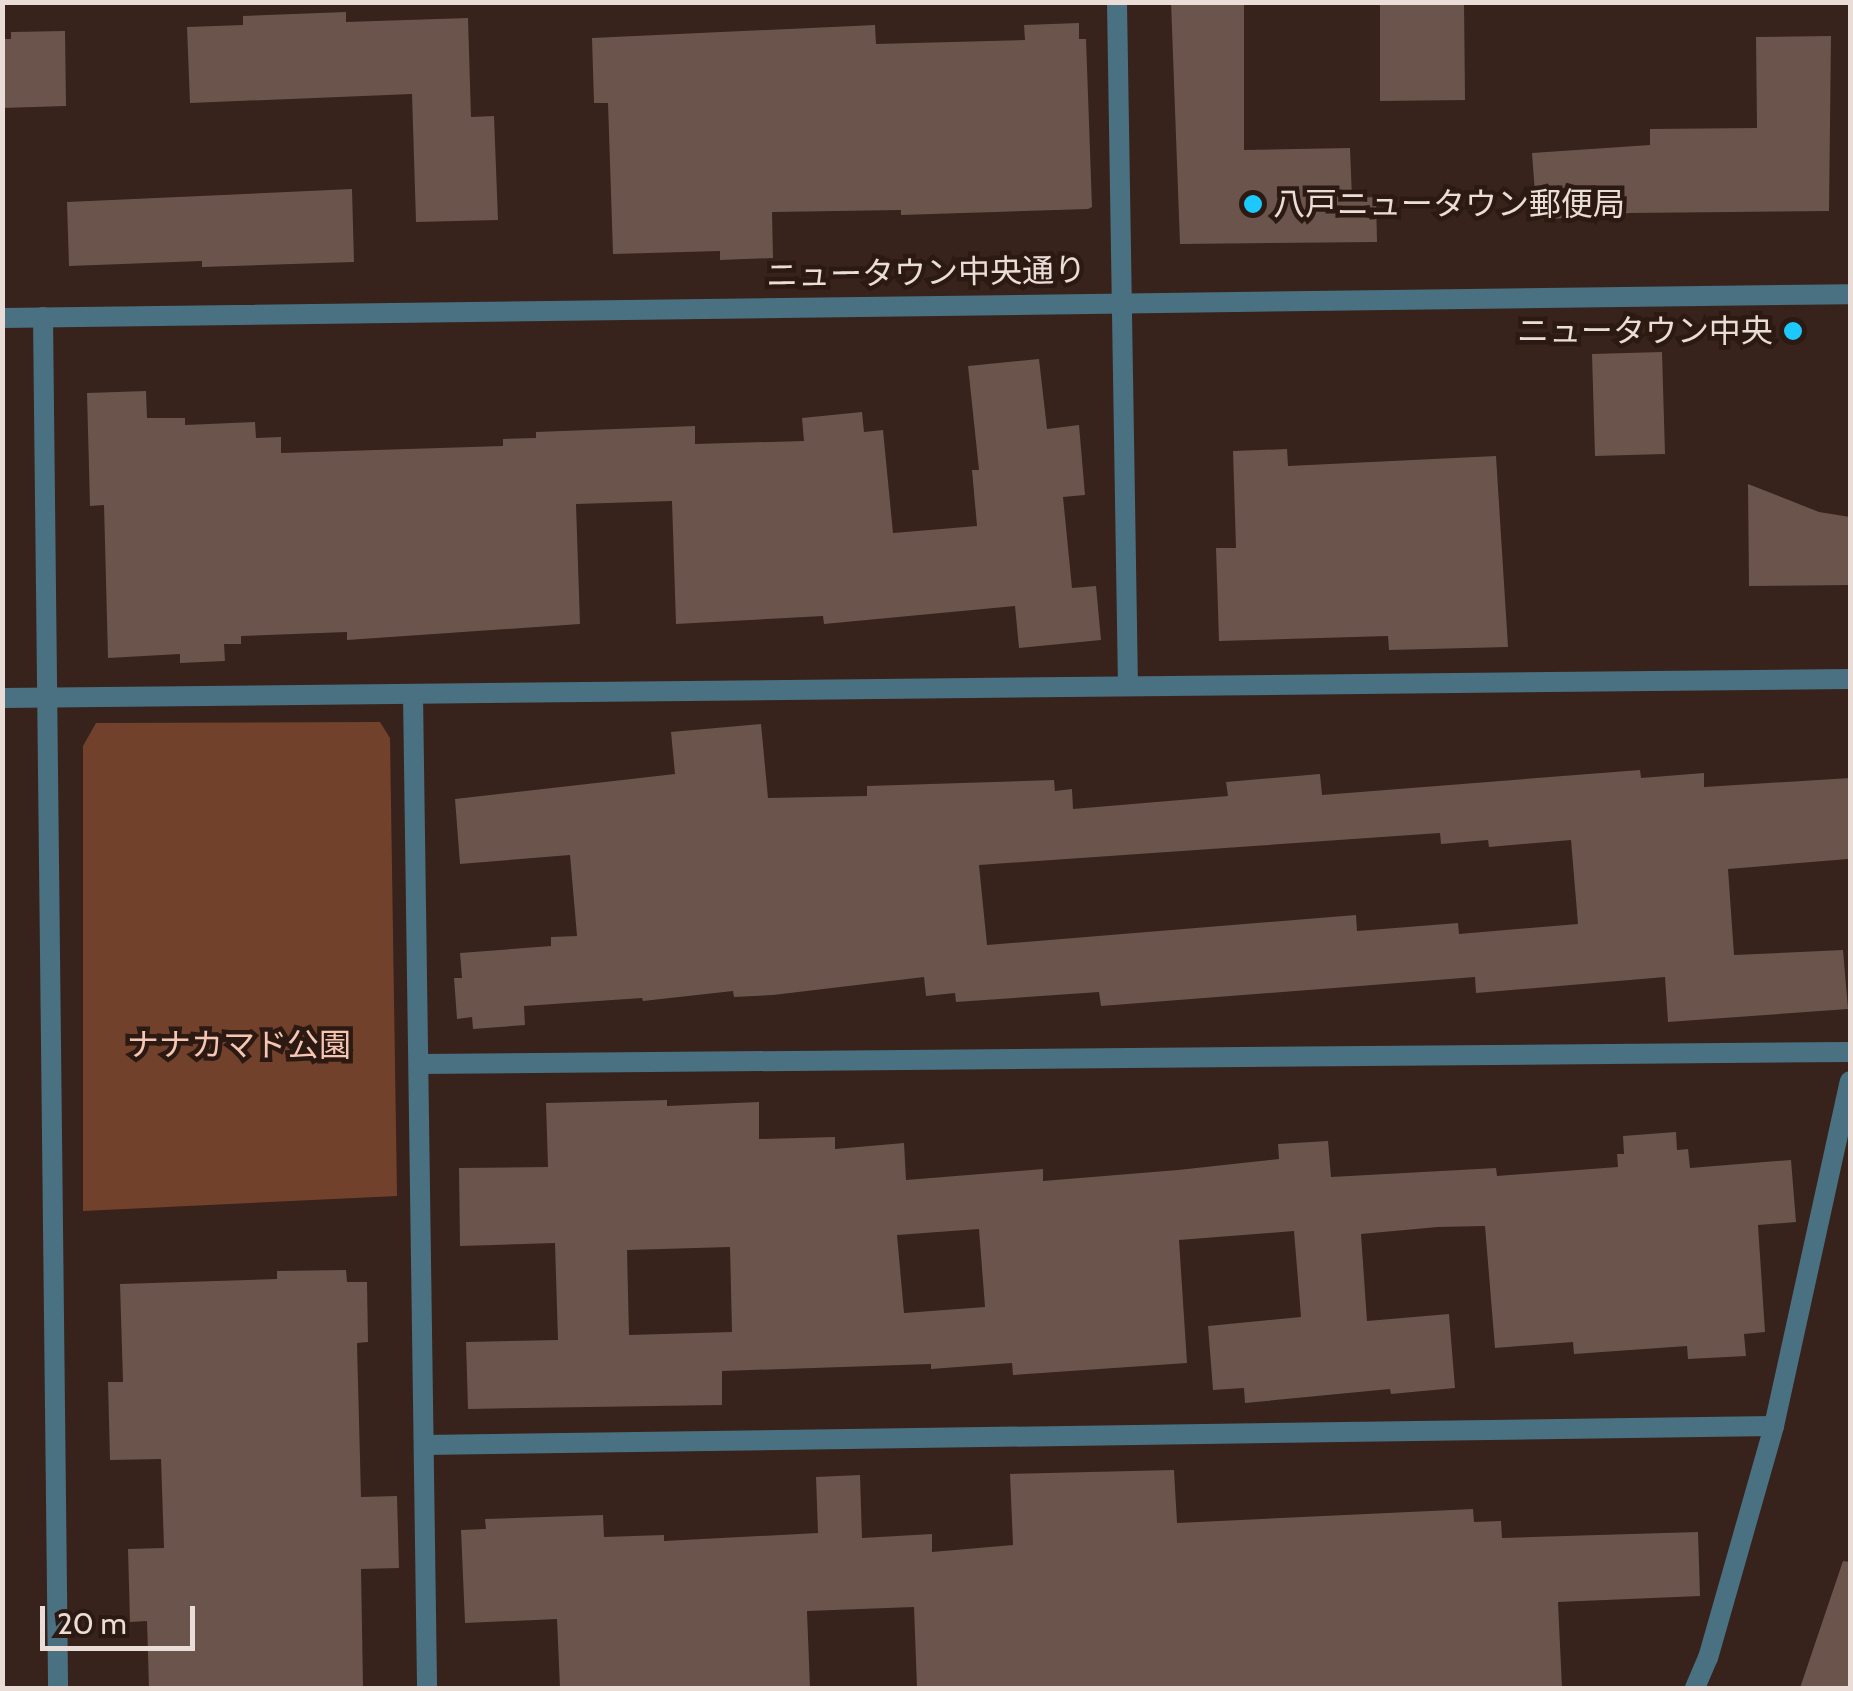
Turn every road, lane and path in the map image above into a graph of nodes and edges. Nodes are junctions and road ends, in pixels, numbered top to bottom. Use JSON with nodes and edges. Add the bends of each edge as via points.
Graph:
{"nodes":[{"id":1,"x":1116,"y":2,"type":"edge"},
{"id":2,"x":1850,"y":294,"type":"edge"},
{"id":3,"x":1120,"y":300,"type":"junction"},
{"id":4,"x":42,"y":317,"type":"junction"},
{"id":5,"x":2,"y":318,"type":"edge"},
{"id":6,"x":1850,"y":680,"type":"edge"},
{"id":7,"x":1128,"y":684,"type":"junction"},
{"id":8,"x":414,"y":694,"type":"junction"},
{"id":9,"x":45,"y":697,"type":"junction"},
{"id":10,"x":2,"y":698,"type":"edge"},
{"id":11,"x":1850,"y":1052,"type":"edge"},
{"id":12,"x":419,"y":1064,"type":"junction"},
{"id":13,"x":1850,"y":1081,"type":"edge"},
{"id":14,"x":1774,"y":1426,"type":"junction"},
{"id":15,"x":424,"y":1444,"type":"junction"},
{"id":16,"x":58,"y":1688,"type":"edge"},
{"id":17,"x":427,"y":1688,"type":"edge"},
{"id":18,"x":1695,"y":1688,"type":"edge"}],
"edges":[{"from":1,"to":3,"type":"street"},
{"from":2,"to":3,"type":"street","name":"ニュータウン中央通り"},
{"from":3,"to":4,"type":"street","name":"ニュータウン中央通り"},
{"from":3,"to":7,"type":"street"},
{"from":4,"to":5,"type":"street","name":"ニュータウン中央通り"},
{"from":4,"to":9,"type":"street"},
{"from":6,"to":7,"type":"street"},
{"from":7,"to":8,"type":"street"},
{"from":8,"to":9,"type":"street"},
{"from":8,"to":12,"type":"street"},
{"from":9,"to":10,"type":"street"},
{"from":9,"to":16,"type":"street"},
{"from":11,"to":12,"type":"street"},
{"from":12,"to":15,"type":"street"},
{"from":13,"to":14,"type":"street"},
{"from":14,"to":15,"type":"street"},
{"from":14,"to":18,"type":"street"},
{"from":15,"to":17,"type":"street"}]}
